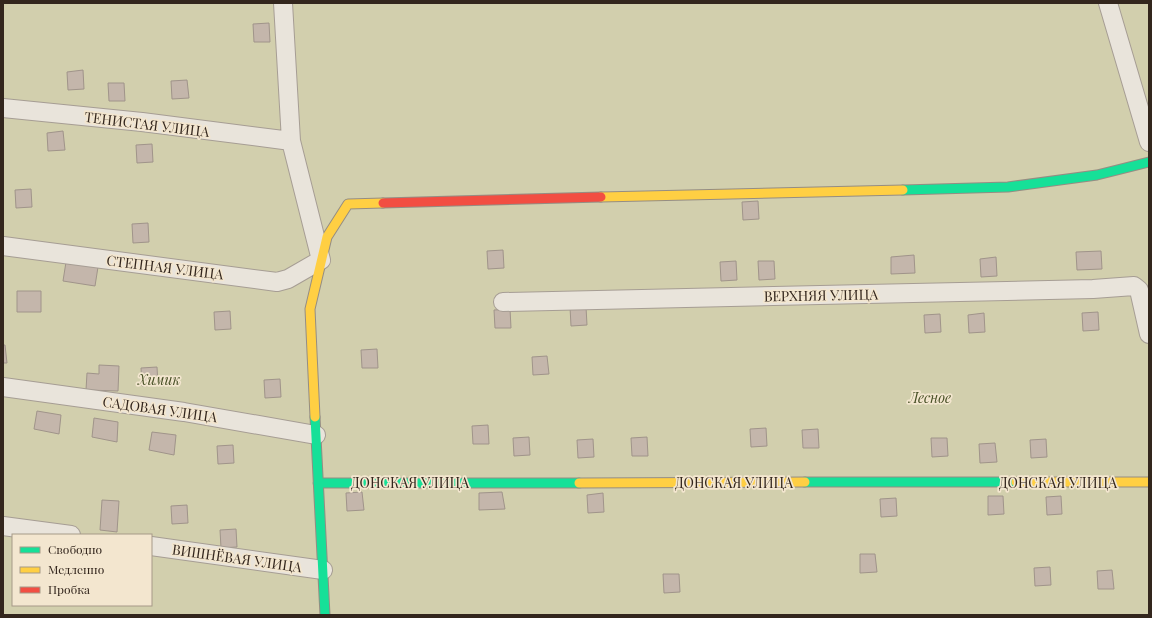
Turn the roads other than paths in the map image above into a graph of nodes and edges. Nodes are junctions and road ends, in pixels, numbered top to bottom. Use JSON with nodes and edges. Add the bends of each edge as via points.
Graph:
{"nodes":[{"id":1,"x":283,"y":3,"type":"edge"},
{"id":2,"x":1108,"y":3,"type":"edge"},
{"id":3,"x":3,"y":108,"type":"edge"},
{"id":4,"x":291,"y":141,"type":"junction"},
{"id":5,"x":1149,"y":142,"type":"edge"},
{"id":6,"x":1149,"y":162,"type":"edge"},
{"id":7,"x":3,"y":246,"type":"edge"},
{"id":8,"x":322,"y":260,"type":"junction"},
{"id":9,"x":503,"y":302,"type":"dead end"},
{"id":10,"x":1149,"y":334,"type":"edge"},
{"id":11,"x":3,"y":387,"type":"edge"},
{"id":12,"x":316,"y":435,"type":"junction"},
{"id":13,"x":318,"y":482,"type":"junction"},
{"id":14,"x":1149,"y":482,"type":"edge"},
{"id":15,"x":3,"y":526,"type":"edge"},
{"id":16,"x":63,"y":534,"type":"edge"},
{"id":17,"x":152,"y":546,"type":"edge"},
{"id":18,"x":323,"y":570,"type":"junction"},
{"id":19,"x":324,"y":615,"type":"edge"}],
"edges":[{"from":1,"to":4,"type":"street"},
{"from":2,"to":5,"type":"street"},
{"from":3,"to":4,"type":"street","name":"ТЕНИСТАЯ УЛИЦА"},
{"from":4,"to":8,"type":"street"},
{"from":6,"to":8,"type":"street","via":[[1097,175],[1008,187],[348,204],[327,237]]},
{"from":7,"to":8,"type":"street","name":"СТЕПНАЯ УЛИЦА","via":[[277,282],[288,279]]},
{"from":8,"to":12,"type":"street","via":[[310,309]]},
{"from":9,"to":10,"type":"street","name":"ВЕРХНЯЯ УЛИЦА","via":[[1134,286],[1139,290]]},
{"from":11,"to":12,"type":"street","name":"САДОВАЯ УЛИЦА","via":[[184,412]]},
{"from":12,"to":13,"type":"street"},
{"from":13,"to":14,"type":"street","name":"ДОНСКАЯ УЛИЦА"},
{"from":13,"to":18,"type":"street"},
{"from":15,"to":16,"type":"street"},
{"from":17,"to":18,"type":"street","name":"ВИШНЁВАЯ УЛИЦА"},
{"from":18,"to":19,"type":"street"}]}
